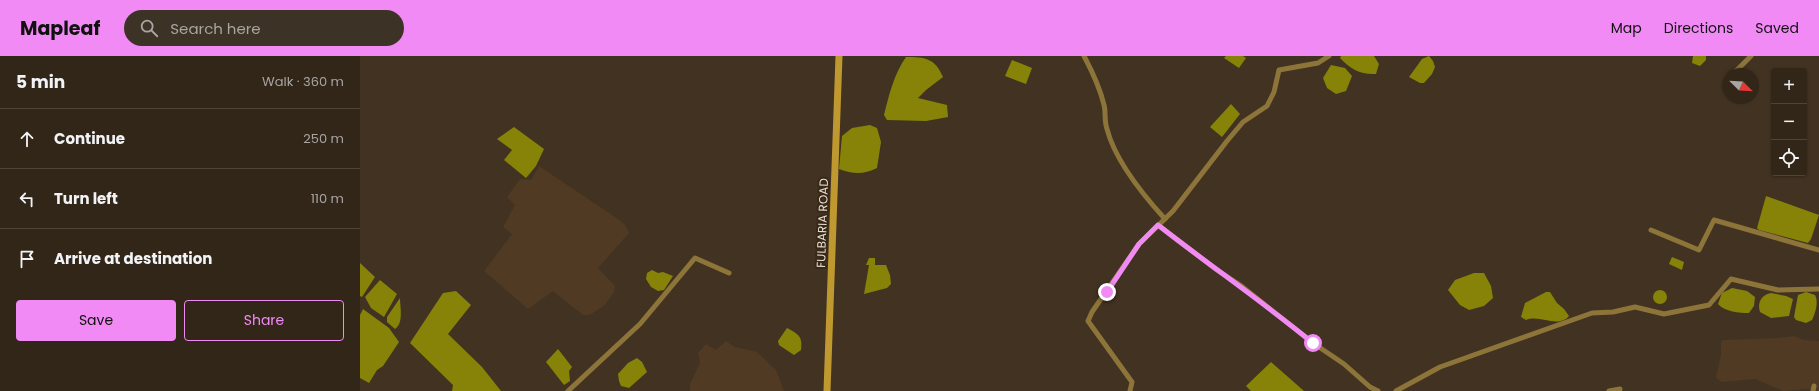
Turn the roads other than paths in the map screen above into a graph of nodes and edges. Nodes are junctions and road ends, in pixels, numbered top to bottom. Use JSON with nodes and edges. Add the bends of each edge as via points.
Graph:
{"nodes":[{"id":1,"x":839,"y":56,"type":"edge"},
{"id":2,"x":1084,"y":56,"type":"edge"},
{"id":3,"x":1329,"y":56,"type":"edge"},
{"id":4,"x":1751,"y":56,"type":"edge"},
{"id":5,"x":1739,"y":68,"type":"edge"},
{"id":6,"x":1166,"y":218,"type":"junction"},
{"id":7,"x":1158,"y":225,"type":"junction"},
{"id":8,"x":1651,"y":230,"type":"dead end"},
{"id":9,"x":1819,"y":250,"type":"edge"},
{"id":10,"x":729,"y":273,"type":"dead end"},
{"id":11,"x":1819,"y":289,"type":"edge"},
{"id":12,"x":1620,"y":389,"type":"dead end"},
{"id":13,"x":568,"y":391,"type":"edge"},
{"id":14,"x":827,"y":391,"type":"edge"},
{"id":15,"x":1130,"y":391,"type":"edge"},
{"id":16,"x":1378,"y":391,"type":"edge"},
{"id":17,"x":1396,"y":391,"type":"edge"},
{"id":18,"x":1609,"y":391,"type":"edge"}],
"edges":[{"from":1,"to":14,"type":"main road","name":"FULBARIA ROAD"},
{"from":2,"to":6,"type":"street","via":[[1104,106],[1106,128],[1113,147],[1147,200]]},
{"from":3,"to":6,"type":"street","via":[[1318,63],[1279,70],[1274,92],[1267,106],[1243,122]]},
{"from":4,"to":5,"type":"street"},
{"from":6,"to":7,"type":"street"},
{"from":7,"to":15,"type":"street","via":[[1139,244],[1088,321],[1132,382]]},
{"from":7,"to":16,"type":"street"},
{"from":8,"to":9,"type":"street","via":[[1699,250],[1714,220]]},
{"from":10,"to":13,"type":"street","via":[[695,258],[640,324]]},
{"from":11,"to":17,"type":"street","via":[[1778,290],[1731,279],[1709,305],[1664,314],[1635,307],[1592,313],[1440,367]]},
{"from":12,"to":18,"type":"street"}]}
